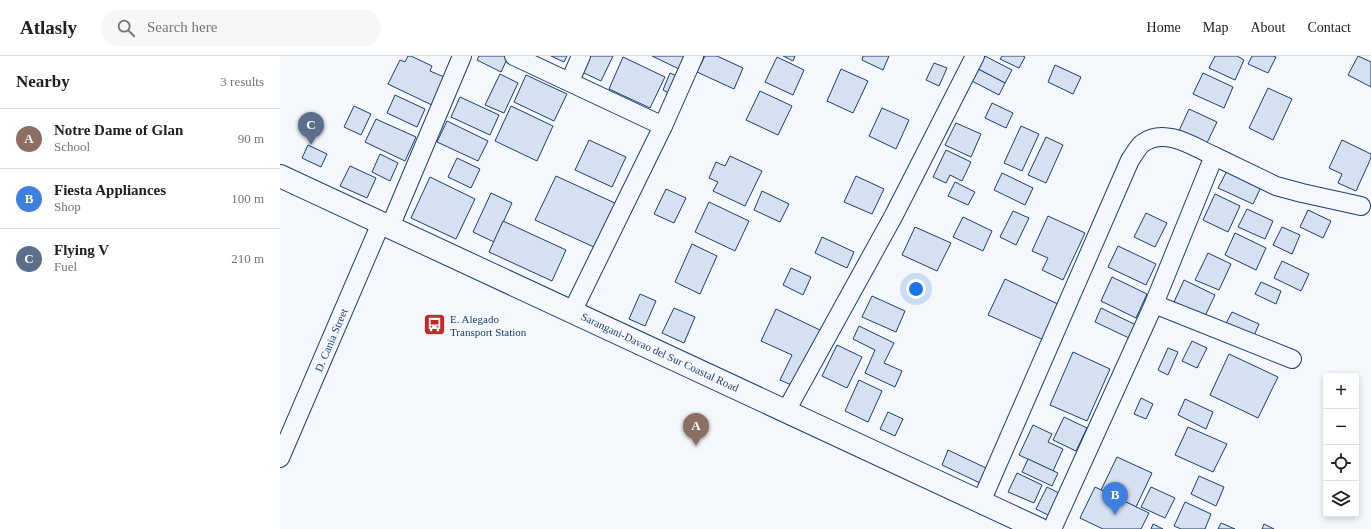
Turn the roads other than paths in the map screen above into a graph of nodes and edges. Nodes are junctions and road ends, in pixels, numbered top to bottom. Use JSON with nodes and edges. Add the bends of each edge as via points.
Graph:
{"nodes":[{"id":1,"x":462,"y":56,"type":"edge"},
{"id":2,"x":514,"y":56,"type":"edge"},
{"id":3,"x":581,"y":56,"type":"edge"},
{"id":4,"x":694,"y":56,"type":"edge"},
{"id":5,"x":975,"y":56,"type":"edge"},
{"id":6,"x":570,"y":81,"type":"junction"},
{"id":7,"x":663,"y":126,"type":"junction"},
{"id":8,"x":1214,"y":156,"type":"junction"},
{"id":9,"x":280,"y":176,"type":"edge"},
{"id":10,"x":1361,"y":206,"type":"dead end"},
{"id":11,"x":386,"y":225,"type":"junction"},
{"id":12,"x":1154,"y":304,"type":"junction"},
{"id":13,"x":572,"y":312,"type":"junction"},
{"id":14,"x":1292,"y":359,"type":"dead end"},
{"id":15,"x":786,"y":411,"type":"junction"},
{"id":16,"x":280,"y":458,"type":"edge"},
{"id":17,"x":981,"y":502,"type":"junction"},
{"id":18,"x":1040,"y":529,"type":"edge"},
{"id":19,"x":1052,"y":529,"type":"edge"}],
"edges":[{"from":1,"to":11,"type":"street","name":"D. Cania Street"},
{"from":2,"to":6,"type":"street"},
{"from":3,"to":6,"type":"street"},
{"from":4,"to":7,"type":"street"},
{"from":5,"to":15,"type":"street","via":[[894,215]]},
{"from":6,"to":7,"type":"street"},
{"from":7,"to":13,"type":"street"},
{"from":8,"to":10,"type":"street","via":[[1276,186]]},
{"from":8,"to":12,"type":"street"},
{"from":8,"to":17,"type":"street","via":[[1178,139],[1155,137],[1143,143],[1130,160]]},
{"from":9,"to":11,"type":"main road","name":"Sarangani-Davao del Sur Coastal Road"},
{"from":11,"to":13,"type":"main road","name":"Sarangani-Davao del Sur Coastal Road"},
{"from":11,"to":16,"type":"street","name":"D. Cania Street"},
{"from":12,"to":14,"type":"street"},
{"from":12,"to":19,"type":"street"},
{"from":13,"to":15,"type":"main road","name":"Sarangani-Davao del Sur Coastal Road"},
{"from":15,"to":17,"type":"main road","name":"Sarangani-Davao del Sur Coastal Road"},
{"from":17,"to":18,"type":"main road","name":"Sarangani-Davao del Sur Coastal Road"}]}
